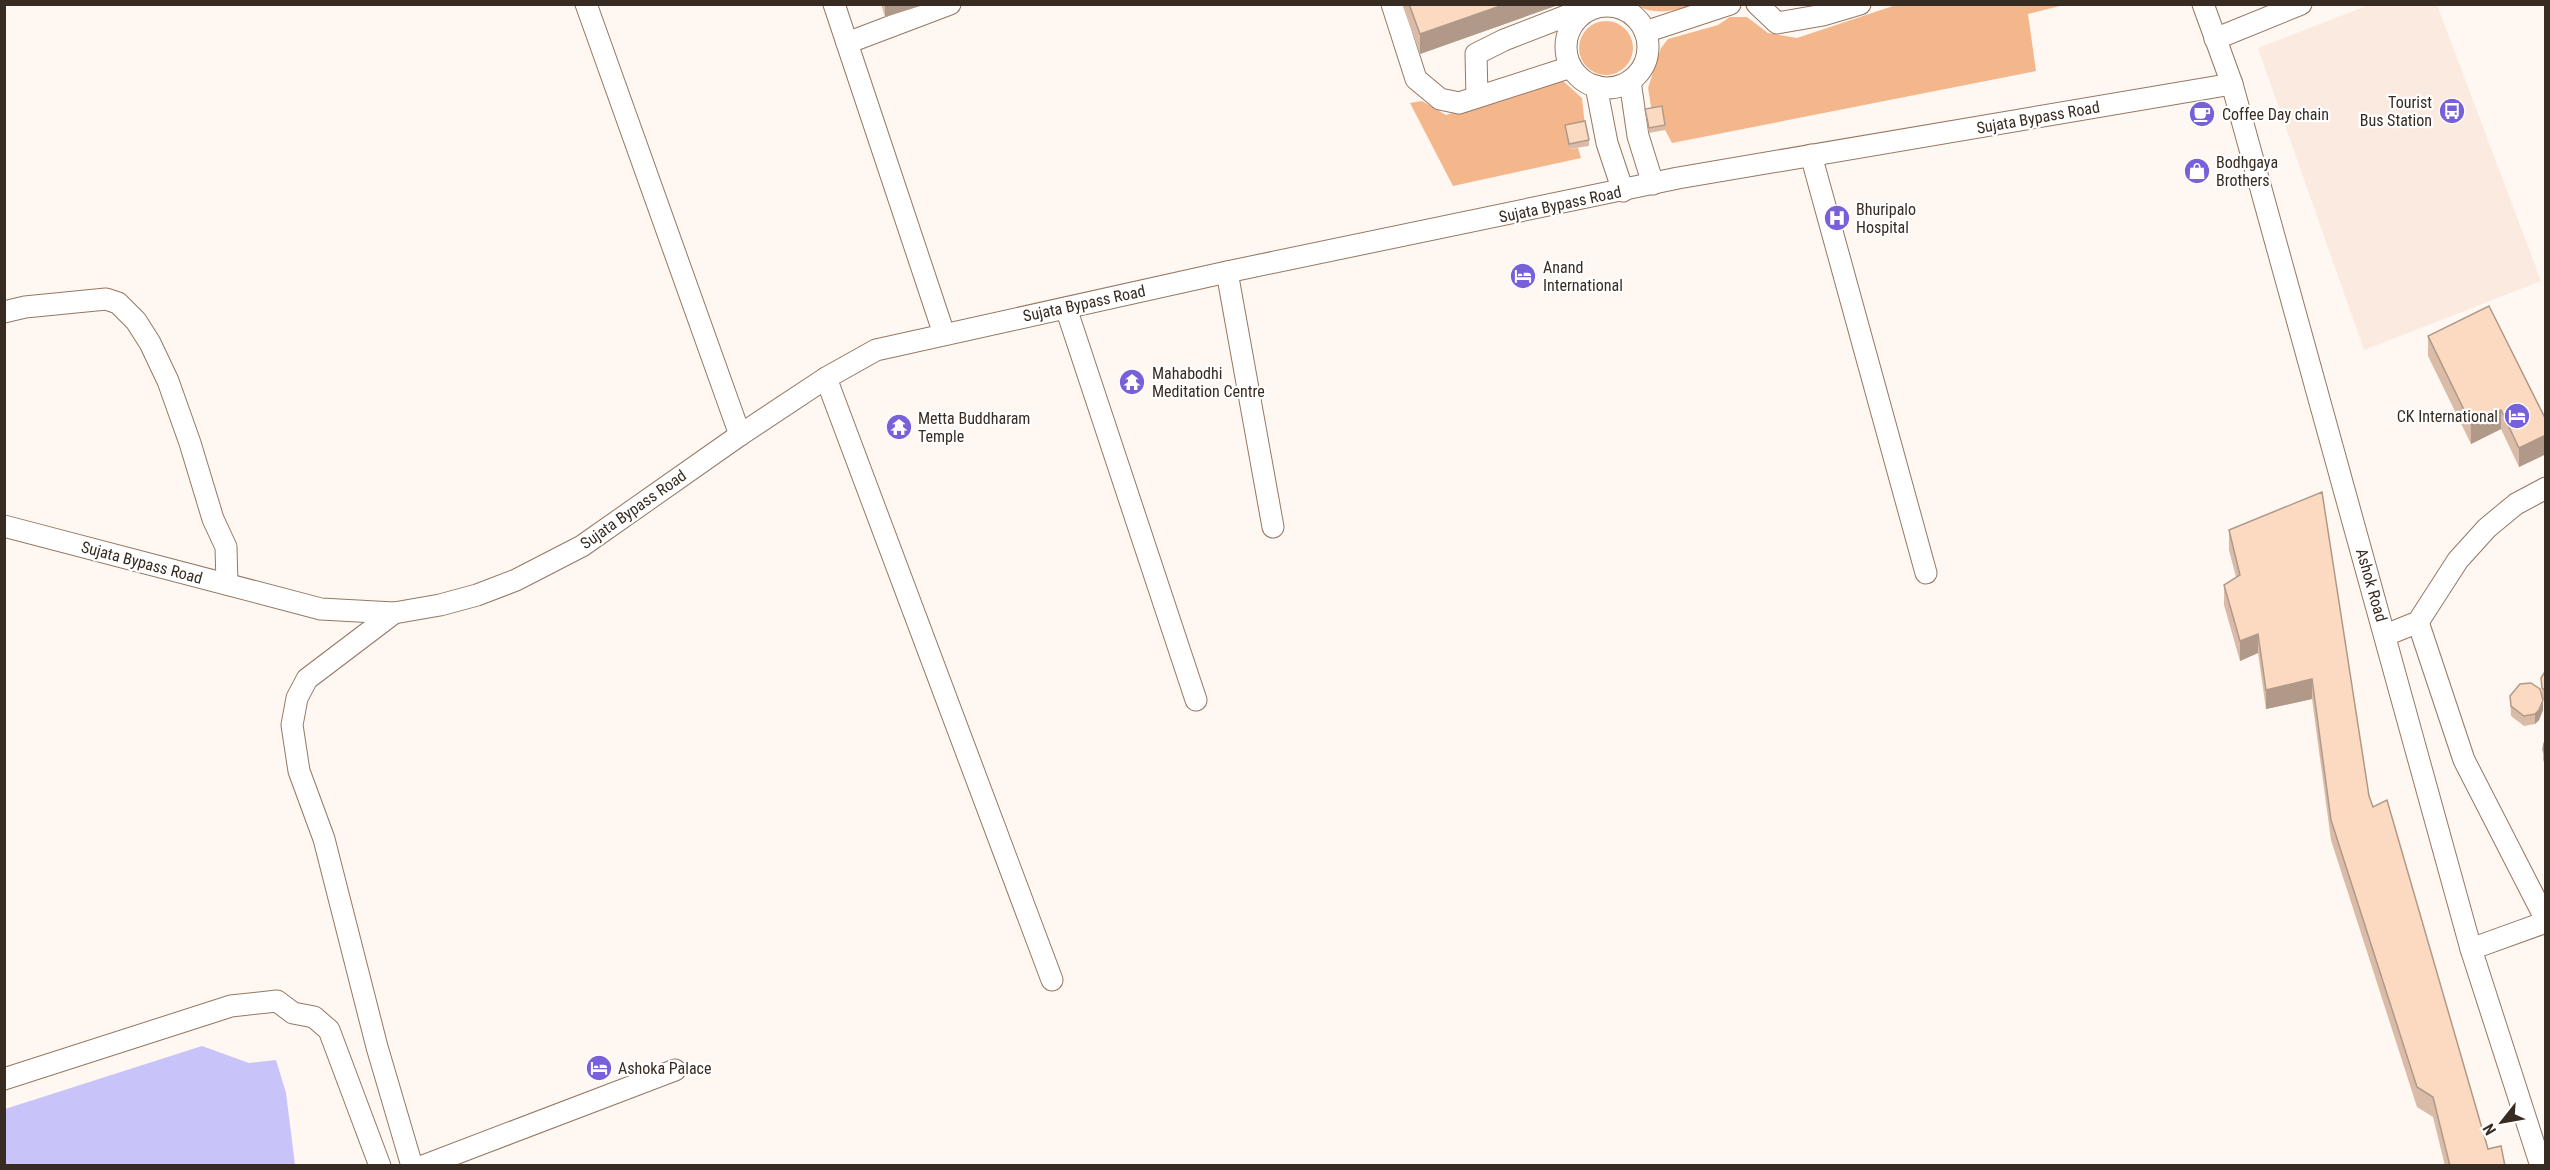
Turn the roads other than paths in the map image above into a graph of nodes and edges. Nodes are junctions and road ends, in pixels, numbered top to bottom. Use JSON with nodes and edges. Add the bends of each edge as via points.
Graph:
{"nodes":[{"id":1,"x":586,"y":4,"type":"edge"},
{"id":2,"x":834,"y":4,"type":"edge"},
{"id":3,"x":950,"y":4,"type":"edge"},
{"id":4,"x":1392,"y":4,"type":"edge"},
{"id":5,"x":1730,"y":4,"type":"edge"},
{"id":6,"x":1757,"y":4,"type":"edge"},
{"id":7,"x":1860,"y":4,"type":"edge"},
{"id":8,"x":2203,"y":4,"type":"edge"},
{"id":9,"x":2301,"y":4,"type":"edge"},
{"id":10,"x":1601,"y":5,"type":"edge"},
{"id":11,"x":1571,"y":14,"type":"edge"},
{"id":12,"x":1645,"y":32,"type":"junction"},
{"id":13,"x":2215,"y":39,"type":"junction"},
{"id":14,"x":847,"y":43,"type":"junction"},
{"id":15,"x":1571,"y":67,"type":"junction"},
{"id":16,"x":1630,"y":81,"type":"junction"},
{"id":17,"x":2232,"y":84,"type":"junction"},
{"id":18,"x":1596,"y":86,"type":"junction"},
{"id":19,"x":1477,"y":97,"type":"junction"},
{"id":20,"x":1811,"y":155,"type":"junction"},
{"id":21,"x":1653,"y":184,"type":"junction"},
{"id":22,"x":1623,"y":191,"type":"junction"},
{"id":23,"x":1227,"y":272,"type":"junction"},
{"id":24,"x":1066,"y":308,"type":"junction"},
{"id":25,"x":4,"y":312,"type":"edge"},
{"id":26,"x":944,"y":334,"type":"junction"},
{"id":27,"x":826,"y":378,"type":"junction"},
{"id":28,"x":740,"y":435,"type":"junction"},
{"id":29,"x":2546,"y":488,"type":"edge"},
{"id":30,"x":4,"y":526,"type":"edge"},
{"id":31,"x":1274,"y":527,"type":"dead end"},
{"id":32,"x":1926,"y":573,"type":"dead end"},
{"id":33,"x":227,"y":584,"type":"junction"},
{"id":34,"x":394,"y":613,"type":"junction"},
{"id":35,"x":2418,"y":622,"type":"junction"},
{"id":36,"x":2386,"y":635,"type":"junction"},
{"id":37,"x":1196,"y":700,"type":"dead end"},
{"id":38,"x":2546,"y":921,"type":"edge"},
{"id":39,"x":2471,"y":949,"type":"junction"},
{"id":40,"x":1052,"y":980,"type":"dead end"},
{"id":41,"x":675,"y":1070,"type":"dead end"},
{"id":42,"x":4,"y":1079,"type":"edge"},
{"id":43,"x":380,"y":1166,"type":"edge"},
{"id":44,"x":412,"y":1166,"type":"edge"},
{"id":45,"x":423,"y":1166,"type":"edge"},
{"id":46,"x":2541,"y":1166,"type":"edge"}],
"edges":[{"from":1,"to":28,"type":"street"},
{"from":2,"to":14,"type":"street"},
{"from":3,"to":14,"type":"street"},
{"from":4,"to":19,"type":"street","via":[[1416,79],[1440,99],[1459,102]]},
{"from":5,"to":12,"type":"street"},
{"from":6,"to":7,"type":"street","via":[[1777,23]]},
{"from":8,"to":13,"type":"street","name":"Ashok Road"},
{"from":9,"to":13,"type":"street"},
{"from":10,"to":11,"type":"street"},
{"from":10,"to":12,"type":"street","via":[[1628,11]]},
{"from":11,"to":15,"type":"street","via":[[1566,54]]},
{"from":11,"to":19,"type":"street","via":[[1476,54]]},
{"from":12,"to":16,"type":"street","via":[[1646,59]]},
{"from":13,"to":17,"type":"street","name":"Ashok Road"},
{"from":14,"to":26,"type":"street"},
{"from":15,"to":18,"type":"street","via":[[1579,78]]},
{"from":15,"to":19,"type":"street"},
{"from":16,"to":18,"type":"street","via":[[1617,87]]},
{"from":16,"to":21,"type":"street","via":[[1638,136]]},
{"from":17,"to":20,"type":"street","name":"Sujata Bypass Road"},
{"from":17,"to":36,"type":"street","name":"Ashok Road"},
{"from":18,"to":22,"type":"street","via":[[1607,143]]},
{"from":20,"to":21,"type":"street","name":"Sujata Bypass Road"},
{"from":20,"to":32,"type":"street"},
{"from":21,"to":22,"type":"street","name":"Sujata Bypass Road"},
{"from":22,"to":23,"type":"street","name":"Sujata Bypass Road"},
{"from":23,"to":24,"type":"street","name":"Sujata Bypass Road"},
{"from":23,"to":31,"type":"street"},
{"from":24,"to":26,"type":"street","name":"Sujata Bypass Road"},
{"from":24,"to":37,"type":"street"},
{"from":25,"to":33,"type":"street","via":[[106,299],[118,303],[136,321],[168,381],[190,442],[227,555]]},
{"from":26,"to":27,"type":"street","name":"Sujata Bypass Road","via":[[876,350]]},
{"from":27,"to":28,"type":"street","name":"Sujata Bypass Road"},
{"from":27,"to":40,"type":"street"},
{"from":28,"to":34,"type":"street","name":"Sujata Bypass Road","via":[[582,546],[547,565],[477,595]]},
{"from":29,"to":35,"type":"street","via":[[2516,504],[2487,528],[2458,560]]},
{"from":30,"to":33,"type":"street","name":"Sujata Bypass Road"},
{"from":33,"to":34,"type":"street","name":"Sujata Bypass Road","via":[[321,609]]},
{"from":34,"to":44,"type":"street","via":[[307,679],[297,698],[292,725],[299,771],[324,839]]},
{"from":35,"to":36,"type":"street"},
{"from":35,"to":38,"type":"street","via":[[2464,760]]},
{"from":36,"to":39,"type":"street","name":"Ashok Road"},
{"from":38,"to":39,"type":"street"},
{"from":39,"to":46,"type":"street","name":"Ashok Road"},
{"from":41,"to":45,"type":"street"},
{"from":42,"to":43,"type":"street","via":[[231,1006],[278,1001],[293,1013],[314,1017],[329,1030]]}]}
